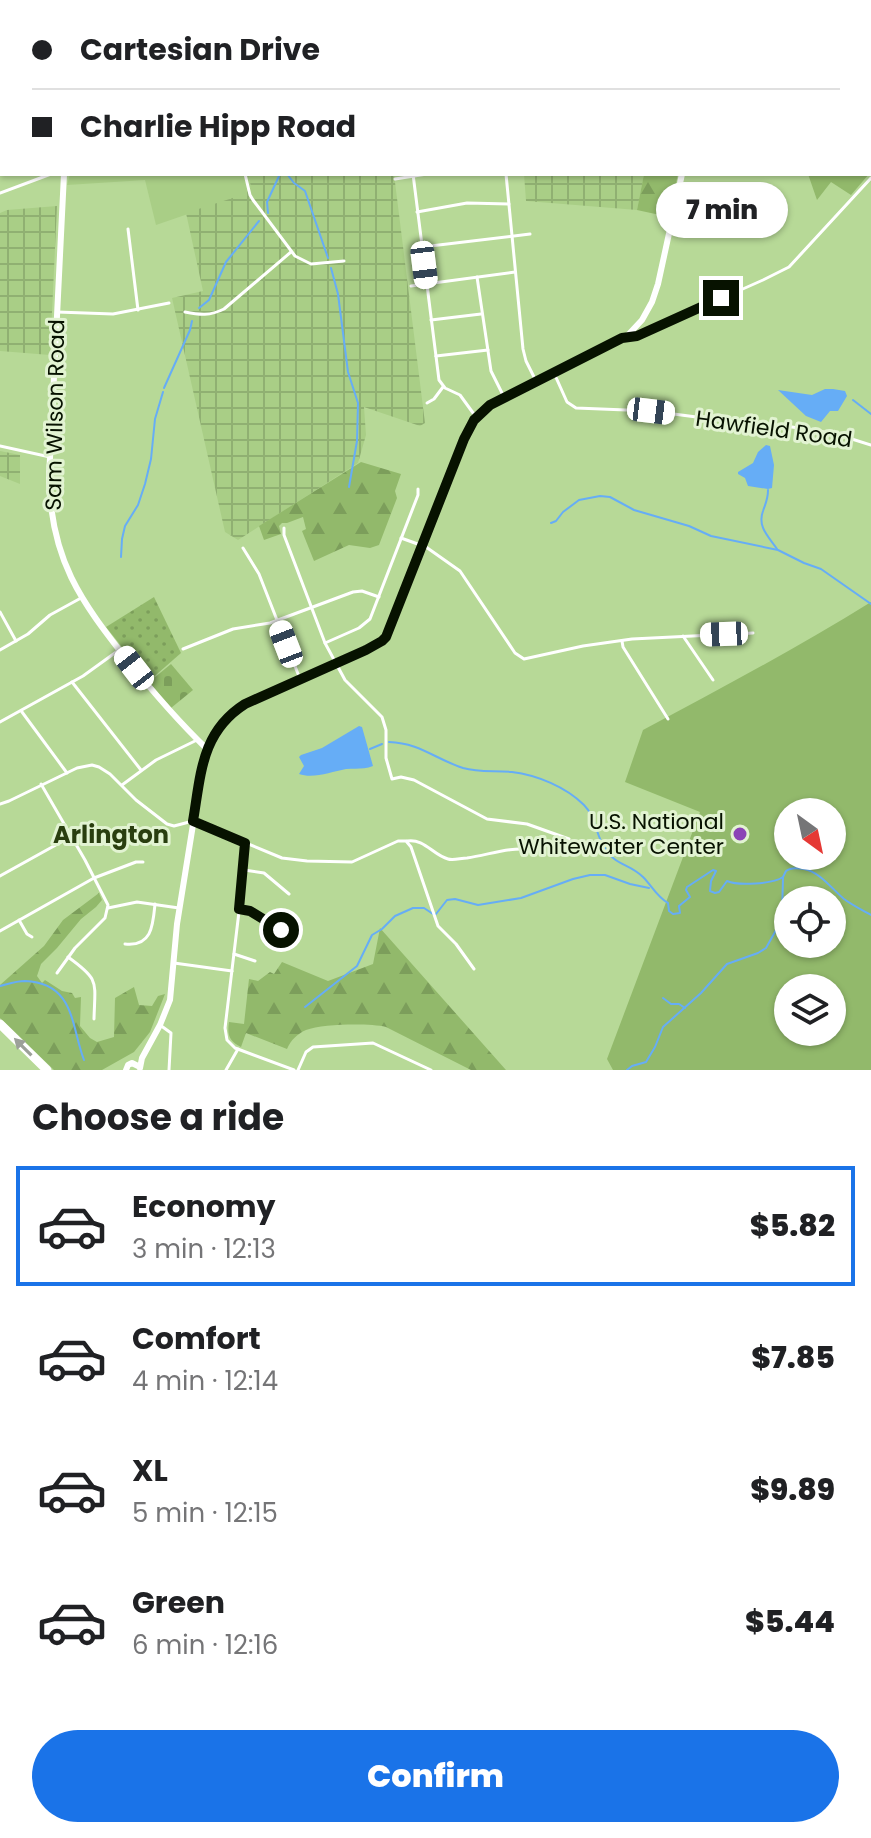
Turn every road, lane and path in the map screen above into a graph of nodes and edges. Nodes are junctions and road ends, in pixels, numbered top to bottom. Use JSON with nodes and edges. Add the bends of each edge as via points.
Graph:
{"nodes":[{"id":1,"x":46,"y":176,"type":"edge"},
{"id":2,"x":64,"y":176,"type":"edge"},
{"id":3,"x":246,"y":176,"type":"edge"},
{"id":4,"x":413,"y":176,"type":"edge"},
{"id":5,"x":506,"y":176,"type":"edge"},
{"id":6,"x":682,"y":176,"type":"edge"},
{"id":7,"x":871,"y":178,"type":"edge"},
{"id":8,"x":395,"y":179,"type":"dead end"},
{"id":9,"x":0,"y":193,"type":"edge"},
{"id":10,"x":509,"y":204,"type":"junction"},
{"id":11,"x":417,"y":212,"type":"junction"},
{"id":12,"x":128,"y":229,"type":"dead end"},
{"id":13,"x":530,"y":234,"type":"dead end"},
{"id":14,"x":511,"y":236,"type":"junction"},
{"id":15,"x":422,"y":247,"type":"junction"},
{"id":16,"x":291,"y":252,"type":"junction"},
{"id":17,"x":344,"y":261,"type":"dead end"},
{"id":18,"x":515,"y":272,"type":"junction"},
{"id":19,"x":477,"y":277,"type":"junction"},
{"id":20,"x":426,"y":284,"type":"junction"},
{"id":21,"x":411,"y":286,"type":"dead end"},
{"id":22,"x":169,"y":303,"type":"dead end"},
{"id":23,"x":138,"y":310,"type":"junction"},
{"id":24,"x":57,"y":312,"type":"junction"},
{"id":25,"x":185,"y":312,"type":"dead end"},
{"id":26,"x":481,"y":314,"type":"junction"},
{"id":27,"x":431,"y":320,"type":"junction"},
{"id":28,"x":622,"y":338,"type":"junction"},
{"id":29,"x":488,"y":350,"type":"junction"},
{"id":30,"x":436,"y":356,"type":"junction"},
{"id":31,"x":554,"y":373,"type":"junction"},
{"id":32,"x":536,"y":381,"type":"junction"},
{"id":33,"x":443,"y":387,"type":"junction"},
{"id":34,"x":504,"y":397,"type":"junction"},
{"id":35,"x":427,"y":403,"type":"dead end"},
{"id":36,"x":476,"y":417,"type":"junction"},
{"id":37,"x":871,"y":445,"type":"edge"},
{"id":38,"x":0,"y":446,"type":"edge"},
{"id":39,"x":50,"y":457,"type":"junction"},
{"id":40,"x":418,"y":489,"type":"dead end"},
{"id":41,"x":284,"y":528,"type":"dead end"},
{"id":42,"x":401,"y":538,"type":"junction"},
{"id":43,"x":423,"y":545,"type":"junction"},
{"id":44,"x":243,"y":548,"type":"dead end"},
{"id":45,"x":379,"y":597,"type":"junction"},
{"id":46,"x":81,"y":598,"type":"junction"},
{"id":47,"x":312,"y":608,"type":"junction"},
{"id":48,"x":0,"y":612,"type":"edge"},
{"id":49,"x":277,"y":620,"type":"junction"},
{"id":50,"x":753,"y":633,"type":"dead end"},
{"id":51,"x":683,"y":636,"type":"junction"},
{"id":52,"x":16,"y":641,"type":"junction"},
{"id":53,"x":622,"y":641,"type":"junction"},
{"id":54,"x":325,"y":643,"type":"junction"},
{"id":55,"x":183,"y":649,"type":"dead end"},
{"id":56,"x":0,"y":650,"type":"edge"},
{"id":57,"x":119,"y":650,"type":"junction"},
{"id":58,"x":335,"y":663,"type":"junction"},
{"id":59,"x":300,"y":679,"type":"junction"},
{"id":60,"x":713,"y":680,"type":"dead end"},
{"id":61,"x":72,"y":682,"type":"junction"},
{"id":62,"x":21,"y":710,"type":"junction"},
{"id":63,"x":668,"y":719,"type":"dead end"},
{"id":64,"x":0,"y":722,"type":"edge"},
{"id":65,"x":197,"y":740,"type":"junction"},
{"id":66,"x":207,"y":749,"type":"junction"},
{"id":67,"x":141,"y":770,"type":"junction"},
{"id":68,"x":67,"y":773,"type":"junction"},
{"id":69,"x":41,"y":784,"type":"junction"},
{"id":70,"x":122,"y":785,"type":"junction"},
{"id":71,"x":0,"y":804,"type":"edge"},
{"id":72,"x":193,"y":821,"type":"junction"},
{"id":73,"x":72,"y":836,"type":"junction"},
{"id":74,"x":569,"y":839,"type":"dead end"},
{"id":75,"x":407,"y":841,"type":"junction"},
{"id":76,"x":245,"y":843,"type":"junction"},
{"id":77,"x":532,"y":850,"type":"dead end"},
{"id":78,"x":143,"y":862,"type":"dead end"},
{"id":79,"x":244,"y":870,"type":"junction"},
{"id":80,"x":0,"y":876,"type":"edge"},
{"id":81,"x":94,"y":878,"type":"junction"},
{"id":82,"x":289,"y":894,"type":"dead end"},
{"id":83,"x":155,"y":904,"type":"junction"},
{"id":84,"x":108,"y":908,"type":"junction"},
{"id":85,"x":180,"y":908,"type":"junction"},
{"id":86,"x":239,"y":909,"type":"junction"},
{"id":87,"x":19,"y":920,"type":"junction"},
{"id":88,"x":0,"y":931,"type":"edge"},
{"id":89,"x":291,"y":934,"type":"dead end"},
{"id":90,"x":32,"y":937,"type":"dead end"},
{"id":91,"x":125,"y":944,"type":"dead end"},
{"id":92,"x":234,"y":954,"type":"junction"},
{"id":93,"x":68,"y":957,"type":"junction"},
{"id":94,"x":255,"y":961,"type":"dead end"},
{"id":95,"x":174,"y":963,"type":"junction"},
{"id":96,"x":474,"y":969,"type":"dead end"},
{"id":97,"x":232,"y":971,"type":"junction"},
{"id":98,"x":57,"y":973,"type":"dead end"},
{"id":99,"x":94,"y":1019,"type":"dead end"},
{"id":100,"x":0,"y":1024,"type":"edge"},
{"id":101,"x":160,"y":1025,"type":"junction"},
{"id":102,"x":238,"y":1049,"type":"junction"},
{"id":103,"x":142,"y":1058,"type":"junction"},
{"id":104,"x":132,"y":1063,"type":"junction"},
{"id":105,"x":140,"y":1069,"type":"edge"},
{"id":106,"x":47,"y":1070,"type":"edge"},
{"id":107,"x":125,"y":1070,"type":"edge"},
{"id":108,"x":169,"y":1070,"type":"edge"},
{"id":109,"x":226,"y":1070,"type":"edge"},
{"id":110,"x":296,"y":1070,"type":"edge"},
{"id":111,"x":431,"y":1070,"type":"edge"}],
"edges":[{"from":1,"to":9,"type":"street"},
{"from":2,"to":24,"type":"main road","name":"Sam Wilson Road"},
{"from":3,"to":16,"type":"street","via":[[253,200]]},
{"from":4,"to":8,"type":"street"},
{"from":4,"to":11,"type":"street"},
{"from":5,"to":10,"type":"street"},
{"from":6,"to":28,"type":"main road","via":[[656,294],[642,320]]},
{"from":7,"to":28,"type":"street","via":[[789,267],[637,336]]},
{"from":10,"to":11,"type":"street","via":[[467,203]]},
{"from":10,"to":14,"type":"street"},
{"from":11,"to":15,"type":"street"},
{"from":12,"to":23,"type":"street"},
{"from":13,"to":14,"type":"street"},
{"from":14,"to":15,"type":"street"},
{"from":14,"to":18,"type":"street"},
{"from":15,"to":20,"type":"street"},
{"from":16,"to":17,"type":"street","via":[[311,264]]},
{"from":16,"to":25,"type":"street","via":[[224,309],[202,316]]},
{"from":18,"to":19,"type":"street"},
{"from":18,"to":32,"type":"street","via":[[523,349]]},
{"from":19,"to":20,"type":"street"},
{"from":19,"to":26,"type":"street"},
{"from":20,"to":21,"type":"street"},
{"from":20,"to":27,"type":"street"},
{"from":22,"to":23,"type":"street"},
{"from":23,"to":24,"type":"street"},
{"from":24,"to":39,"type":"main road","name":"Sam Wilson Road"},
{"from":26,"to":27,"type":"street"},
{"from":26,"to":29,"type":"street"},
{"from":27,"to":30,"type":"street"},
{"from":28,"to":31,"type":"main road"},
{"from":29,"to":30,"type":"street"},
{"from":29,"to":34,"type":"street"},
{"from":30,"to":33,"type":"street"},
{"from":31,"to":32,"type":"main road"},
{"from":31,"to":37,"type":"street","name":"Hawfield Road","via":[[567,402],[577,408],[792,427]]},
{"from":32,"to":34,"type":"main road"},
{"from":33,"to":35,"type":"street"},
{"from":33,"to":36,"type":"street","via":[[460,395]]},
{"from":34,"to":36,"type":"main road"},
{"from":36,"to":43,"type":"main road"},
{"from":38,"to":39,"type":"street"},
{"from":39,"to":46,"type":"main road","name":"Sam Wilson Road","via":[[57,537]]},
{"from":40,"to":42,"type":"street"},
{"from":41,"to":47,"type":"street"},
{"from":42,"to":43,"type":"street"},
{"from":42,"to":45,"type":"street"},
{"from":43,"to":53,"type":"street","via":[[464,576],[522,659]]},
{"from":43,"to":58,"type":"main road","via":[[386,637]]},
{"from":44,"to":49,"type":"street"},
{"from":45,"to":47,"type":"street","via":[[356,592]]},
{"from":45,"to":54,"type":"street","via":[[368,622]]},
{"from":46,"to":52,"type":"street"},
{"from":46,"to":57,"type":"main road","name":"Sam Wilson Road"},
{"from":47,"to":49,"type":"street"},
{"from":47,"to":54,"type":"street"},
{"from":48,"to":52,"type":"street"},
{"from":49,"to":55,"type":"street","via":[[236,628]]},
{"from":49,"to":59,"type":"street"},
{"from":50,"to":51,"type":"street"},
{"from":51,"to":53,"type":"street"},
{"from":51,"to":60,"type":"street"},
{"from":52,"to":56,"type":"street"},
{"from":53,"to":63,"type":"street"},
{"from":54,"to":58,"type":"street"},
{"from":57,"to":61,"type":"street"},
{"from":57,"to":65,"type":"main road","name":"Sam Wilson Road"},
{"from":58,"to":59,"type":"main road"},
{"from":58,"to":74,"type":"street","via":[[382,717],[392,779],[414,780],[487,819],[527,824]]},
{"from":59,"to":66,"type":"main road","via":[[232,713]]},
{"from":61,"to":62,"type":"street"},
{"from":61,"to":67,"type":"street"},
{"from":62,"to":64,"type":"street"},
{"from":62,"to":68,"type":"street"},
{"from":65,"to":66,"type":"main road","name":"Sam Wilson Road"},
{"from":65,"to":67,"type":"street"},
{"from":66,"to":72,"type":"main road"},
{"from":67,"to":70,"type":"street"},
{"from":68,"to":69,"type":"street"},
{"from":68,"to":70,"type":"street","via":[[94,766]]},
{"from":69,"to":71,"type":"street"},
{"from":69,"to":73,"type":"street"},
{"from":70,"to":72,"type":"street","via":[[167,824]]},
{"from":72,"to":76,"type":"street"},
{"from":72,"to":85,"type":"main road"},
{"from":73,"to":80,"type":"street"},
{"from":73,"to":81,"type":"street"},
{"from":75,"to":76,"type":"street","via":[[352,862],[290,859]]},
{"from":75,"to":77,"type":"street","via":[[448,859]]},
{"from":75,"to":96,"type":"street","via":[[438,926]]},
{"from":76,"to":79,"type":"street"},
{"from":78,"to":81,"type":"street"},
{"from":79,"to":82,"type":"street","via":[[262,872]]},
{"from":79,"to":86,"type":"street"},
{"from":81,"to":84,"type":"street"},
{"from":81,"to":87,"type":"street"},
{"from":83,"to":84,"type":"street"},
{"from":83,"to":85,"type":"street"},
{"from":83,"to":91,"type":"street","via":[[147,937]]},
{"from":84,"to":93,"type":"street","via":[[103,921]]},
{"from":85,"to":95,"type":"main road"},
{"from":86,"to":89,"type":"street"},
{"from":86,"to":92,"type":"street"},
{"from":87,"to":88,"type":"street"},
{"from":87,"to":90,"type":"street"},
{"from":92,"to":94,"type":"street"},
{"from":92,"to":97,"type":"street"},
{"from":93,"to":98,"type":"street"},
{"from":93,"to":99,"type":"street","via":[[92,977]]},
{"from":95,"to":97,"type":"street"},
{"from":95,"to":101,"type":"main road","via":[[170,1000]]},
{"from":97,"to":102,"type":"street","via":[[225,1032]]},
{"from":106,"to":100,"type":"highway","one_way":true},
{"from":101,"to":103,"type":"main road"},
{"from":101,"to":108,"type":"street","via":[[171,1033]]},
{"from":102,"to":109,"type":"street"},
{"from":102,"to":110,"type":"street"},
{"from":103,"to":104,"type":"main road"},
{"from":103,"to":105,"type":"main road"},
{"from":104,"to":105,"type":"main road"},
{"from":104,"to":107,"type":"main road"},
{"from":110,"to":111,"type":"street","via":[[313,1047],[365,1043]]}]}
